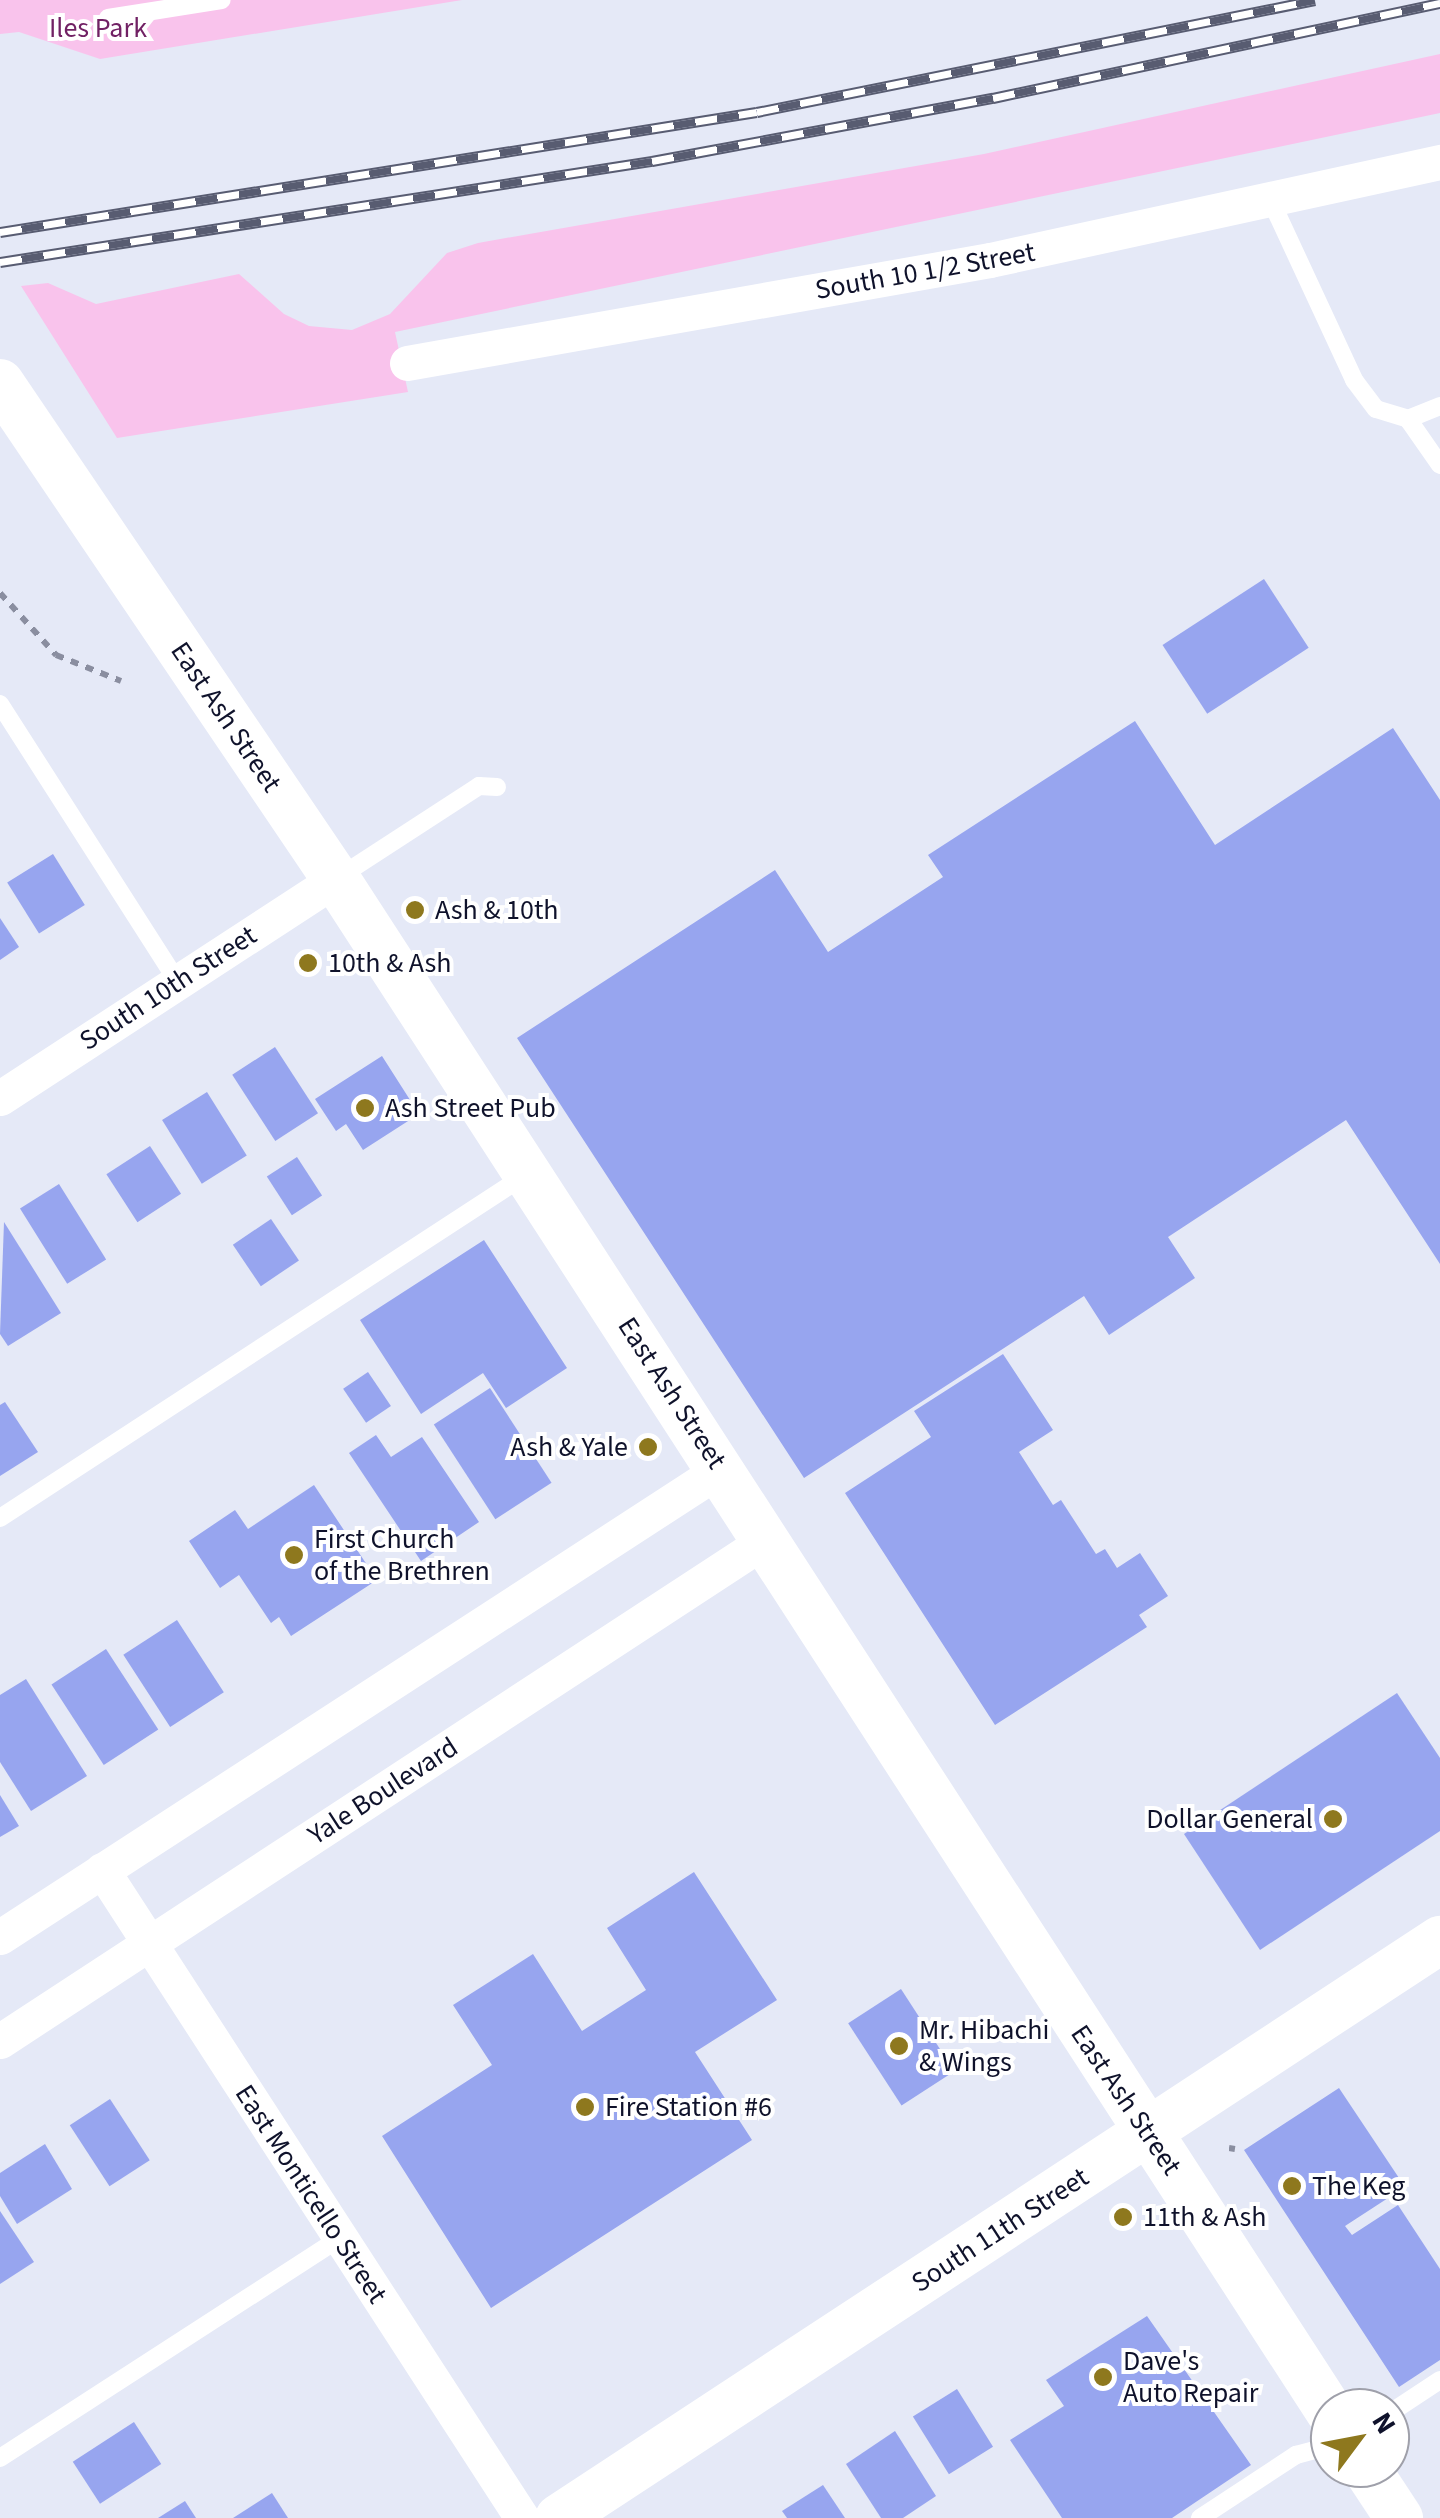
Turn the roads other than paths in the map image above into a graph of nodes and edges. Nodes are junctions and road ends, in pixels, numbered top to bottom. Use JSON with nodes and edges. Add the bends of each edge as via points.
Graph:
{"nodes":[{"id":1,"x":222,"y":0,"type":"edge"},
{"id":2,"x":108,"y":18,"type":"dead end"},
{"id":3,"x":1440,"y":162,"type":"edge"},
{"id":4,"x":1272,"y":203,"type":"junction"},
{"id":5,"x":408,"y":363,"type":"dead end"},
{"id":6,"x":0,"y":383,"type":"edge"},
{"id":7,"x":1440,"y":406,"type":"edge"},
{"id":8,"x":1408,"y":419,"type":"junction"},
{"id":9,"x":1440,"y":465,"type":"edge"},
{"id":10,"x":0,"y":704,"type":"edge"},
{"id":11,"x":496,"y":787,"type":"dead end"},
{"id":12,"x":336,"y":879,"type":"junction"},
{"id":13,"x":178,"y":982,"type":"junction"},
{"id":14,"x":0,"y":1098,"type":"edge"},
{"id":15,"x":529,"y":1174,"type":"junction"},
{"id":16,"x":721,"y":1469,"type":"junction"},
{"id":17,"x":0,"y":1518,"type":"edge"},
{"id":18,"x":766,"y":1540,"type":"junction"},
{"id":19,"x":102,"y":1870,"type":"junction"},
{"id":20,"x":0,"y":1937,"type":"edge"},
{"id":21,"x":1440,"y":1940,"type":"edge"},
{"id":22,"x":149,"y":1945,"type":"junction"},
{"id":23,"x":0,"y":2042,"type":"edge"},
{"id":24,"x":1148,"y":2134,"type":"junction"},
{"id":25,"x":340,"y":2238,"type":"junction"},
{"id":26,"x":1440,"y":2380,"type":"edge"},
{"id":27,"x":1314,"y":2388,"type":"edge"},
{"id":28,"x":1410,"y":2399,"type":"edge"},
{"id":29,"x":1310,"y":2451,"type":"edge"},
{"id":30,"x":0,"y":2458,"type":"edge"},
{"id":31,"x":1379,"y":2488,"type":"edge"},
{"id":32,"x":522,"y":2518,"type":"edge"},
{"id":33,"x":558,"y":2518,"type":"edge"},
{"id":34,"x":1200,"y":2518,"type":"edge"},
{"id":35,"x":1399,"y":2518,"type":"edge"}],
"edges":[{"from":1,"to":2,"type":"lane"},
{"from":3,"to":4,"type":"street","name":"South 10 1/2 Street"},
{"from":4,"to":5,"type":"street","name":"South 10 1/2 Street"},
{"from":4,"to":8,"type":"lane","via":[[1354,380],[1376,409]]},
{"from":6,"to":12,"type":"street","name":"East Ash Street"},
{"from":7,"to":8,"type":"lane"},
{"from":8,"to":9,"type":"lane"},
{"from":10,"to":13,"type":"lane"},
{"from":11,"to":12,"type":"lane","via":[[479,786]]},
{"from":12,"to":13,"type":"street","name":"South 10th Street"},
{"from":12,"to":15,"type":"street","name":"East Ash Street"},
{"from":13,"to":14,"type":"street","name":"South 10th Street"},
{"from":15,"to":16,"type":"street","name":"East Ash Street"},
{"from":15,"to":17,"type":"lane"},
{"from":16,"to":18,"type":"street","name":"East Ash Street"},
{"from":16,"to":19,"type":"street"},
{"from":18,"to":22,"type":"street","name":"Yale Boulevard"},
{"from":18,"to":24,"type":"street","name":"East Ash Street"},
{"from":19,"to":20,"type":"street"},
{"from":19,"to":22,"type":"street","name":"East Monticello Street"},
{"from":21,"to":24,"type":"street","name":"South 11th Street"},
{"from":22,"to":23,"type":"street","name":"Yale Boulevard"},
{"from":22,"to":25,"type":"street","name":"East Monticello Street"},
{"from":24,"to":27,"type":"street","name":"East Ash Street"},
{"from":24,"to":33,"type":"street","name":"South 11th Street"},
{"from":25,"to":30,"type":"lane"},
{"from":25,"to":32,"type":"street","name":"East Monticello Street"},
{"from":26,"to":28,"type":"lane"},
{"from":29,"to":34,"type":"lane"},
{"from":31,"to":35,"type":"street"}]}
